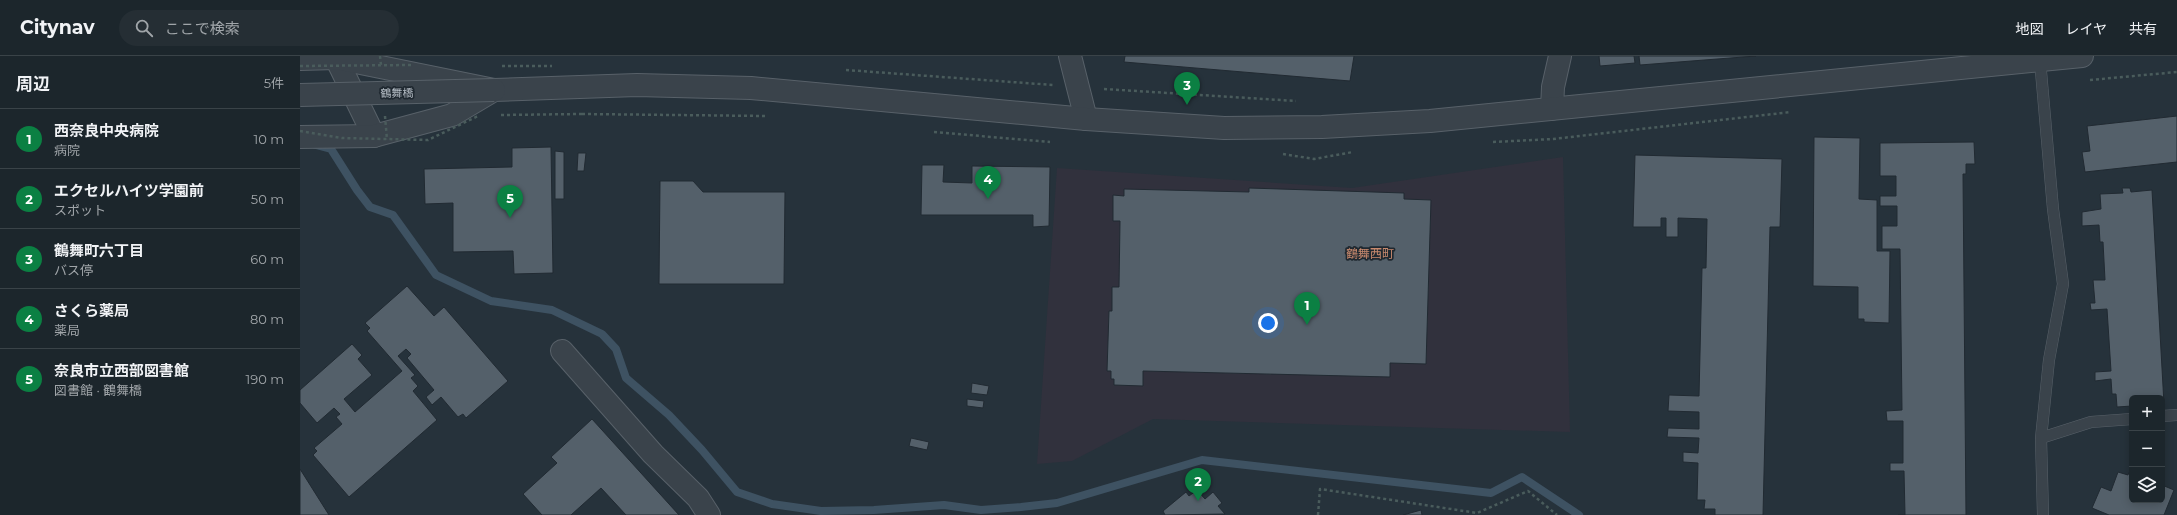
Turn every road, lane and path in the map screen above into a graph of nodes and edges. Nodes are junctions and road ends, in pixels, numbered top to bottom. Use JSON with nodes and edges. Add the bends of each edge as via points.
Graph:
{"nodes":[{"id":1,"x":1070,"y":56,"type":"edge"},
{"id":2,"x":1560,"y":56,"type":"edge"},
{"id":3,"x":2082,"y":56,"type":"edge"},
{"id":4,"x":335,"y":57,"type":"edge"},
{"id":5,"x":300,"y":59,"type":"edge"},
{"id":6,"x":2040,"y":60,"type":"junction"},
{"id":7,"x":494,"y":90,"type":"junction"},
{"id":8,"x":300,"y":95,"type":"edge"},
{"id":9,"x":1552,"y":109,"type":"junction"},
{"id":10,"x":582,"y":114,"type":"dead end"},
{"id":11,"x":480,"y":115,"type":"dead end"},
{"id":12,"x":496,"y":115,"type":"dead end"},
{"id":13,"x":1086,"y":119,"type":"junction"},
{"id":14,"x":300,"y":131,"type":"edge"},
{"id":15,"x":374,"y":136,"type":"junction"},
{"id":16,"x":300,"y":137,"type":"edge"},
{"id":17,"x":562,"y":351,"type":"dead end"},
{"id":18,"x":2177,"y":415,"type":"edge"},
{"id":19,"x":2165,"y":416,"type":"edge"},
{"id":20,"x":2129,"y":419,"type":"edge"},
{"id":21,"x":2041,"y":438,"type":"junction"},
{"id":22,"x":709,"y":515,"type":"edge"},
{"id":23,"x":1318,"y":515,"type":"edge"},
{"id":24,"x":1557,"y":515,"type":"edge"},
{"id":25,"x":2043,"y":515,"type":"edge"}],
"edges":[{"from":1,"to":13,"type":"street"},
{"from":2,"to":9,"type":"street","via":[[1553,88]]},
{"from":3,"to":6,"type":"street"},
{"from":4,"to":5,"type":"street"},
{"from":4,"to":7,"type":"street"},
{"from":4,"to":15,"type":"street"},
{"from":6,"to":9,"type":"street"},
{"from":6,"to":21,"type":"lane","via":[[2053,209],[2063,284],[2049,360]]},
{"from":7,"to":8,"type":"street","name":"鶴舞橋","bridge":true},
{"from":7,"to":13,"type":"street","via":[[637,84],[751,88]]},
{"from":7,"to":15,"type":"street","via":[[452,114]]},
{"from":9,"to":13,"type":"street","via":[[1430,121],[1322,127],[1224,128]]},
{"from":10,"to":12,"type":"path","bridge":true},
{"from":11,"to":14,"type":"path","bridge":true,"via":[[428,140],[342,138]]},
{"from":15,"to":16,"type":"street"},
{"from":17,"to":22,"type":"street","via":[[653,454],[698,498]]},
{"from":18,"to":19,"type":"lane"},
{"from":20,"to":21,"type":"lane","via":[[2091,422]]},
{"from":21,"to":25,"type":"lane"},
{"from":23,"to":24,"type":"path","via":[[1320,489],[1477,513],[1528,491]]}]}
